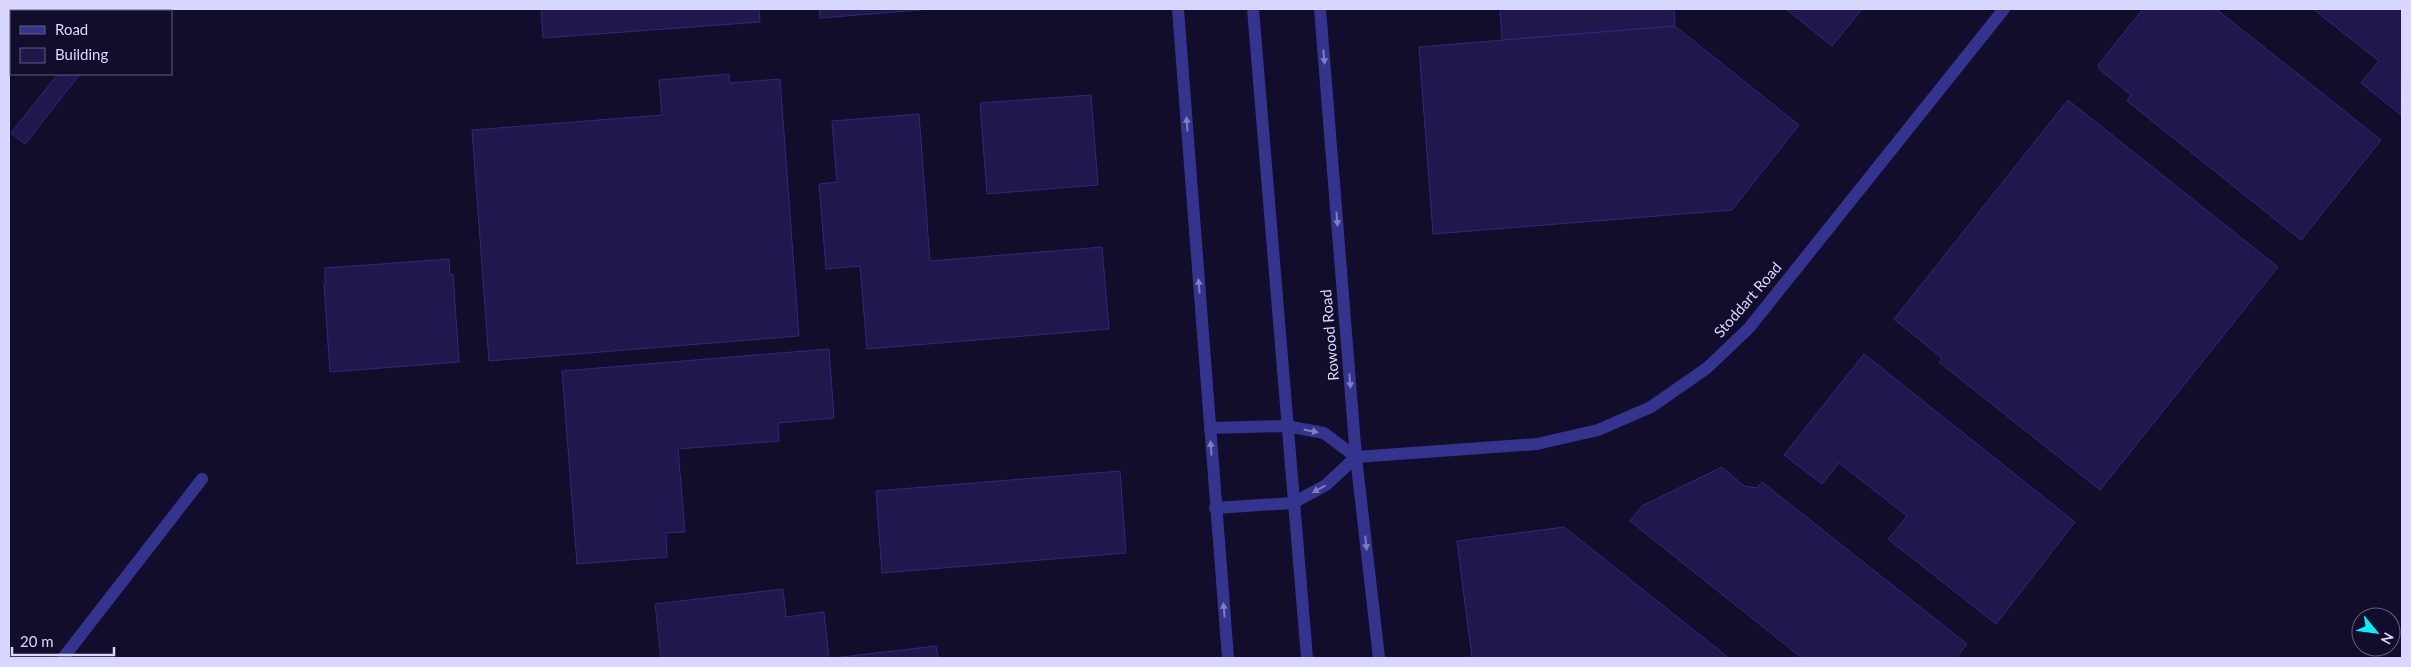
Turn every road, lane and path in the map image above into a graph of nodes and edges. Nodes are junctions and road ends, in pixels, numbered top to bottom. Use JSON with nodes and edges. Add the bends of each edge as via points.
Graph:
{"nodes":[{"id":1,"x":1178,"y":9,"type":"edge"},
{"id":2,"x":1252,"y":9,"type":"edge"},
{"id":3,"x":1320,"y":9,"type":"edge"},
{"id":4,"x":2004,"y":9,"type":"edge"},
{"id":5,"x":1286,"y":426,"type":"junction"},
{"id":6,"x":1210,"y":428,"type":"junction"},
{"id":7,"x":1356,"y":457,"type":"junction"},
{"id":8,"x":202,"y":480,"type":"dead end"},
{"id":9,"x":1293,"y":503,"type":"junction"},
{"id":10,"x":1215,"y":508,"type":"junction"},
{"id":11,"x":63,"y":658,"type":"edge"},
{"id":12,"x":1228,"y":658,"type":"edge"},
{"id":13,"x":1307,"y":658,"type":"edge"},
{"id":14,"x":1379,"y":658,"type":"edge"}],
"edges":[{"from":6,"to":1,"type":"street","one_way":true},
{"from":2,"to":5,"type":"street"},
{"from":3,"to":7,"type":"street","name":"Rowood Road","one_way":true},
{"from":4,"to":7,"type":"street","name":"Stoddart Road","via":[[1749,328],[1706,368],[1651,408],[1598,430],[1537,444]]},
{"from":5,"to":6,"type":"street"},
{"from":5,"to":7,"type":"street","one_way":true,"via":[[1324,433]]},
{"from":5,"to":9,"type":"street"},
{"from":10,"to":6,"type":"street","one_way":true},
{"from":7,"to":9,"type":"street","one_way":true,"via":[[1326,485]]},
{"from":7,"to":14,"type":"street","name":"Rowood Road","one_way":true},
{"from":8,"to":11,"type":"street"},
{"from":9,"to":10,"type":"street"},
{"from":9,"to":13,"type":"street"},
{"from":12,"to":10,"type":"street","one_way":true}]}
